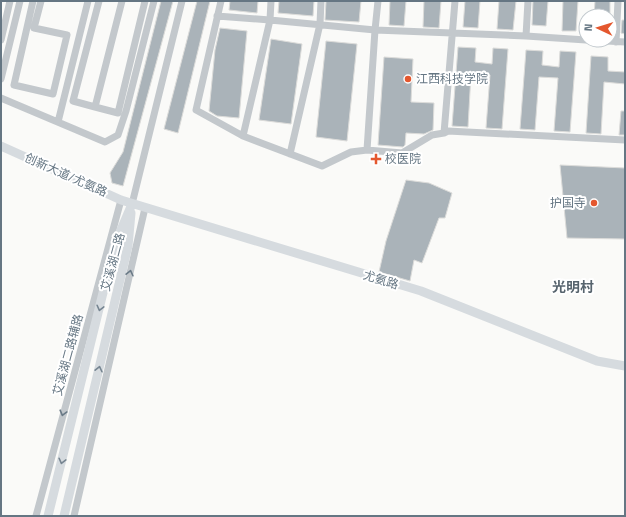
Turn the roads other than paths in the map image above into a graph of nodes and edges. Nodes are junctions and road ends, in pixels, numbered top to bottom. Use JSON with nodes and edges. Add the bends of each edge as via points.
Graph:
{"nodes":[{"id":1,"x":10,"y":1,"type":"edge"},
{"id":2,"x":20,"y":1,"type":"edge"},
{"id":3,"x":33,"y":1,"type":"edge"},
{"id":4,"x":41,"y":1,"type":"edge"},
{"id":5,"x":88,"y":1,"type":"edge"},
{"id":6,"x":99,"y":1,"type":"edge"},
{"id":7,"x":122,"y":1,"type":"edge"},
{"id":8,"x":145,"y":1,"type":"edge"},
{"id":9,"x":154,"y":1,"type":"edge"},
{"id":10,"x":182,"y":1,"type":"edge"},
{"id":11,"x":221,"y":1,"type":"edge"},
{"id":12,"x":271,"y":1,"type":"edge"},
{"id":13,"x":320,"y":1,"type":"edge"},
{"id":14,"x":378,"y":1,"type":"edge"},
{"id":15,"x":455,"y":1,"type":"edge"},
{"id":16,"x":528,"y":1,"type":"edge"},
{"id":17,"x":217,"y":16,"type":"junction"},
{"id":18,"x":270,"y":20,"type":"junction"},
{"id":19,"x":320,"y":24,"type":"junction"},
{"id":20,"x":375,"y":30,"type":"junction"},
{"id":21,"x":453,"y":33,"type":"junction"},
{"id":22,"x":526,"y":36,"type":"junction"},
{"id":23,"x":578,"y":39,"type":"edge"},
{"id":24,"x":1,"y":40,"type":"edge"},
{"id":25,"x":1,"y":79,"type":"edge"},
{"id":26,"x":1,"y":98,"type":"edge"},
{"id":27,"x":95,"y":107,"type":"junction"},
{"id":28,"x":58,"y":122,"type":"junction"},
{"id":29,"x":444,"y":133,"type":"junction"},
{"id":30,"x":243,"y":136,"type":"junction"},
{"id":31,"x":625,"y":140,"type":"edge"},
{"id":32,"x":1,"y":146,"type":"edge"},
{"id":33,"x":367,"y":150,"type":"junction"},
{"id":34,"x":290,"y":154,"type":"junction"},
{"id":35,"x":121,"y":200,"type":"junction"},
{"id":36,"x":132,"y":204,"type":"junction"},
{"id":37,"x":144,"y":208,"type":"junction"},
{"id":38,"x":625,"y":366,"type":"edge"},
{"id":39,"x":36,"y":516,"type":"edge"},
{"id":40,"x":48,"y":516,"type":"edge"},
{"id":41,"x":64,"y":516,"type":"edge"},
{"id":42,"x":74,"y":516,"type":"edge"}],
"edges":[{"from":1,"to":24,"type":"street"},
{"from":2,"to":25,"type":"street"},
{"from":3,"to":4,"type":"street","via":[[14,85],[53,94],[67,36],[34,28]]},
{"from":5,"to":28,"type":"street"},
{"from":6,"to":27,"type":"street","via":[[73,101]]},
{"from":7,"to":27,"type":"street"},
{"from":8,"to":27,"type":"street","via":[[118,113]]},
{"from":9,"to":28,"type":"street","via":[[118,135],[105,142]]},
{"from":10,"to":36,"type":"street"},
{"from":11,"to":17,"type":"street"},
{"from":12,"to":18,"type":"street"},
{"from":13,"to":19,"type":"street"},
{"from":14,"to":20,"type":"street"},
{"from":15,"to":21,"type":"street"},
{"from":16,"to":22,"type":"street"},
{"from":17,"to":18,"type":"street"},
{"from":17,"to":30,"type":"street","via":[[196,110]]},
{"from":18,"to":19,"type":"street"},
{"from":18,"to":30,"type":"street"},
{"from":19,"to":20,"type":"street"},
{"from":19,"to":34,"type":"street"},
{"from":20,"to":21,"type":"street"},
{"from":20,"to":33,"type":"street"},
{"from":21,"to":22,"type":"street"},
{"from":21,"to":29,"type":"street"},
{"from":22,"to":23,"type":"street"},
{"from":26,"to":28,"type":"street"},
{"from":29,"to":31,"type":"street","via":[[448,131]]},
{"from":29,"to":33,"type":"street","via":[[432,135],[402,153]]},
{"from":30,"to":34,"type":"street"},
{"from":32,"to":35,"type":"main road","name":"创新大道/尤氨路"},
{"from":33,"to":34,"type":"street","via":[[351,152],[322,166]]},
{"from":35,"to":36,"type":"main road","name":"创新大道/尤氨路"},
{"from":35,"to":39,"type":"street","name":"艾溪湖二路辅路","one_way":true},
{"from":36,"to":37,"type":"main road","name":"尤氨路"},
{"from":36,"to":40,"type":"main road","name":"艾溪湖二路","one_way":true,"via":[[115,244]]},
{"from":41,"to":36,"type":"main road","name":"艾溪湖二路","one_way":true,"via":[[128,246]]},
{"from":37,"to":38,"type":"main road","name":"尤氨路","via":[[394,280],[597,361]]},
{"from":42,"to":37,"type":"street","one_way":true}]}
